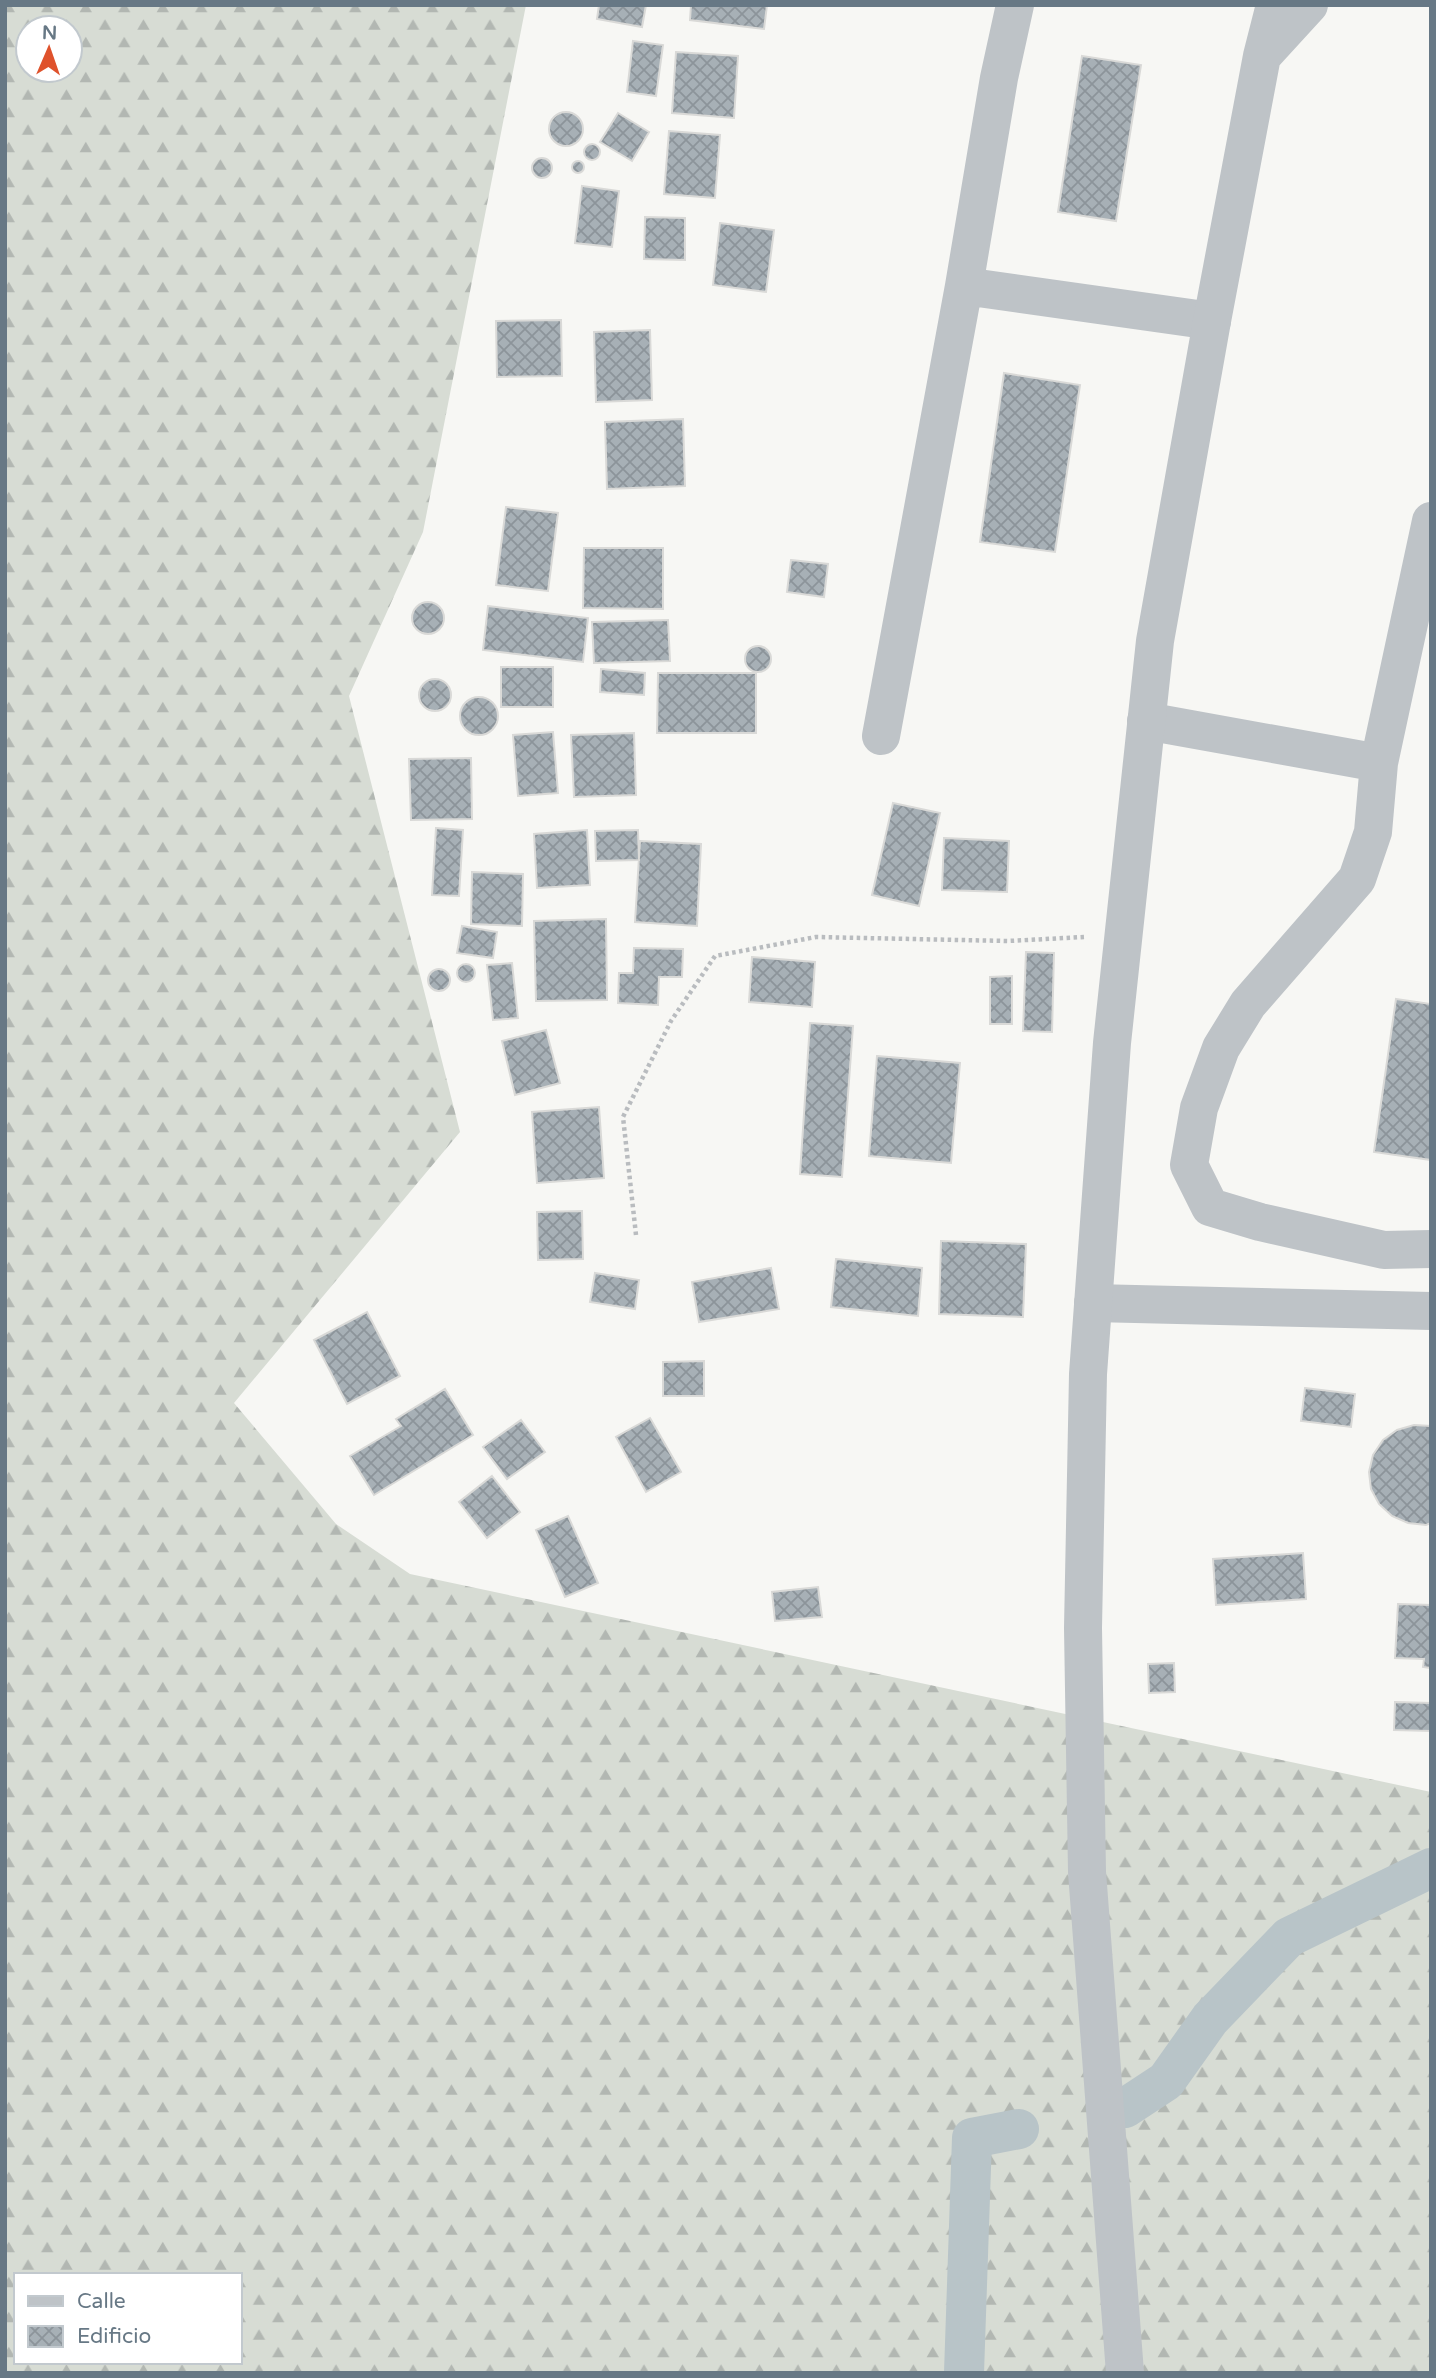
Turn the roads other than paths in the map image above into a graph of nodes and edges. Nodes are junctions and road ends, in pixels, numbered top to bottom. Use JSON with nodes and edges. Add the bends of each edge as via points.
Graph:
{"nodes":[{"id":1,"x":1015,"y":5,"type":"edge"},
{"id":2,"x":1275,"y":5,"type":"edge"},
{"id":3,"x":1309,"y":5,"type":"edge"},
{"id":4,"x":1262,"y":56,"type":"junction"},
{"id":5,"x":964,"y":286,"type":"junction"},
{"id":6,"x":1212,"y":321,"type":"junction"},
{"id":7,"x":1431,"y":521,"type":"edge"},
{"id":8,"x":1146,"y":721,"type":"junction"},
{"id":9,"x":881,"y":736,"type":"dead end"},
{"id":10,"x":1379,"y":763,"type":"junction"},
{"id":11,"x":1431,"y":1249,"type":"edge"},
{"id":12,"x":1093,"y":1303,"type":"junction"},
{"id":13,"x":1431,"y":1311,"type":"edge"},
{"id":14,"x":1125,"y":2373,"type":"edge"}],
"edges":[{"from":1,"to":5,"type":"street"},
{"from":2,"to":4,"type":"street"},
{"from":3,"to":4,"type":"street"},
{"from":4,"to":6,"type":"street"},
{"from":5,"to":6,"type":"street"},
{"from":5,"to":9,"type":"street"},
{"from":6,"to":8,"type":"street","via":[[1155,641]]},
{"from":7,"to":10,"type":"street"},
{"from":8,"to":10,"type":"street"},
{"from":8,"to":12,"type":"street","via":[[1112,1043]]},
{"from":10,"to":11,"type":"street","via":[[1373,832],[1357,879],[1248,1004],[1221,1048],[1199,1108],[1189,1165],[1210,1207],[1384,1250]]},
{"from":12,"to":13,"type":"street"},
{"from":12,"to":14,"type":"street","via":[[1083,1628],[1087,1872]]}]}
